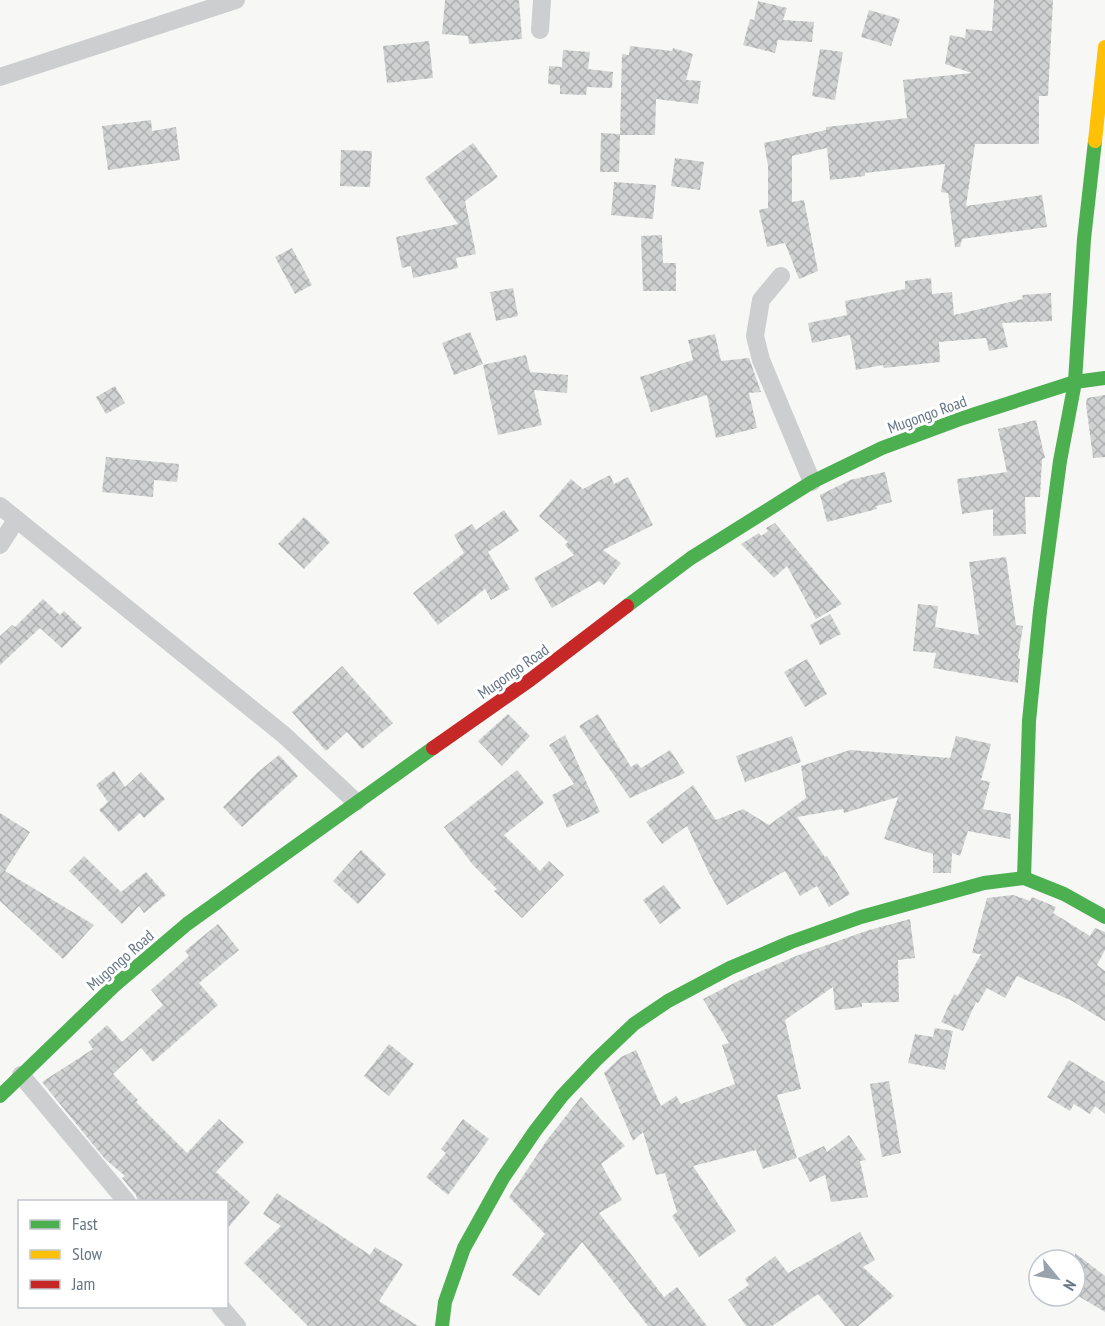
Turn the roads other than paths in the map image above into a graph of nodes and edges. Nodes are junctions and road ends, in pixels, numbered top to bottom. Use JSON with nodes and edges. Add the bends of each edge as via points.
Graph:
{"nodes":[{"id":1,"x":236,"y":0,"type":"edge"},
{"id":2,"x":542,"y":0,"type":"edge"},
{"id":3,"x":540,"y":30,"type":"dead end"},
{"id":4,"x":1105,"y":47,"type":"edge"},
{"id":5,"x":0,"y":77,"type":"edge"},
{"id":6,"x":781,"y":276,"type":"dead end"},
{"id":7,"x":1105,"y":378,"type":"edge"},
{"id":8,"x":1075,"y":382,"type":"junction"},
{"id":9,"x":813,"y":482,"type":"junction"},
{"id":10,"x":0,"y":506,"type":"edge"},
{"id":11,"x":16,"y":520,"type":"junction"},
{"id":12,"x":0,"y":545,"type":"edge"},
{"id":13,"x":356,"y":802,"type":"junction"},
{"id":14,"x":1024,"y":878,"type":"junction"},
{"id":15,"x":1105,"y":917,"type":"edge"},
{"id":16,"x":21,"y":1074,"type":"junction"},
{"id":17,"x":0,"y":1096,"type":"edge"},
{"id":18,"x":125,"y":1200,"type":"edge"},
{"id":19,"x":222,"y":1308,"type":"edge"},
{"id":20,"x":237,"y":1326,"type":"edge"},
{"id":21,"x":442,"y":1326,"type":"edge"}],
"edges":[{"from":1,"to":5,"type":"street"},
{"from":2,"to":3,"type":"street"},
{"from":4,"to":8,"type":"street","via":[[1084,239]]},
{"from":6,"to":9,"type":"street","via":[[761,300],[755,336],[761,360]]},
{"from":7,"to":8,"type":"street","name":"Mugongo Road"},
{"from":8,"to":9,"type":"street","name":"Mugongo Road","via":[[882,448]]},
{"from":8,"to":14,"type":"street","via":[[1040,611],[1029,721]]},
{"from":9,"to":13,"type":"street","name":"Mugongo Road","via":[[691,558],[530,680]]},
{"from":10,"to":11,"type":"street"},
{"from":11,"to":12,"type":"street"},
{"from":11,"to":13,"type":"street","via":[[284,735]]},
{"from":13,"to":16,"type":"street","name":"Mugongo Road","via":[[187,924]]},
{"from":14,"to":15,"type":"street"},
{"from":14,"to":21,"type":"street","via":[[984,883],[861,916],[730,968],[668,1000],[634,1024],[562,1096],[503,1178],[464,1248],[445,1302]]},
{"from":16,"to":17,"type":"street","name":"Mugongo Road"},
{"from":16,"to":18,"type":"street"},
{"from":19,"to":20,"type":"street"}]}
